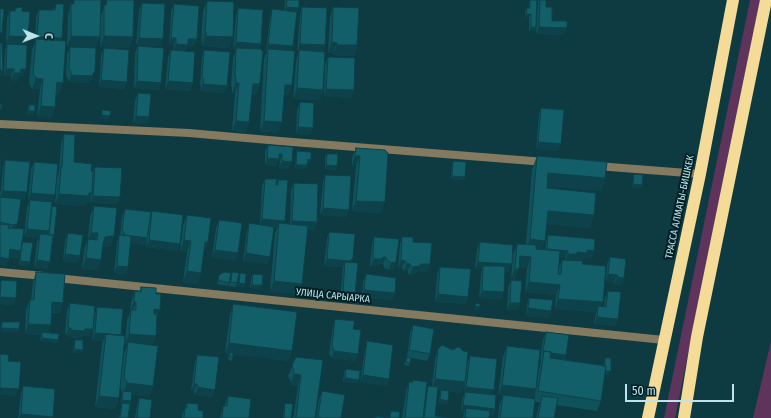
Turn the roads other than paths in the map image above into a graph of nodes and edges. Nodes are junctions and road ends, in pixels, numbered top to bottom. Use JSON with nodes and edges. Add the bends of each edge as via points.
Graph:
{"nodes":[{"id":1,"x":733,"y":0,"type":"edge"},
{"id":2,"x":766,"y":0,"type":"edge"},
{"id":3,"x":0,"y":124,"type":"edge"},
{"id":4,"x":557,"y":163,"type":"edge"},
{"id":5,"x":589,"y":165,"type":"edge"},
{"id":6,"x":700,"y":174,"type":"junction"},
{"id":7,"x":0,"y":272,"type":"edge"},
{"id":8,"x":664,"y":340,"type":"junction"},
{"id":9,"x":648,"y":418,"type":"edge"},
{"id":10,"x":684,"y":418,"type":"edge"}],
"edges":[{"from":1,"to":6,"type":"highway","name":"ТРАССА АЛМАТЫ-БИШКЕК"},
{"from":2,"to":10,"type":"highway","via":[[699,330]]},
{"from":3,"to":4,"type":"street","via":[[189,133]]},
{"from":5,"to":6,"type":"street"},
{"from":6,"to":8,"type":"highway","name":"ТРАССА АЛМАТЫ-БИШКЕК"},
{"from":7,"to":8,"type":"street","name":"УЛИЦА САРЫАРКА"},
{"from":8,"to":9,"type":"highway","name":"ТРАССА АЛМАТЫ-БИШКЕК"}]}
